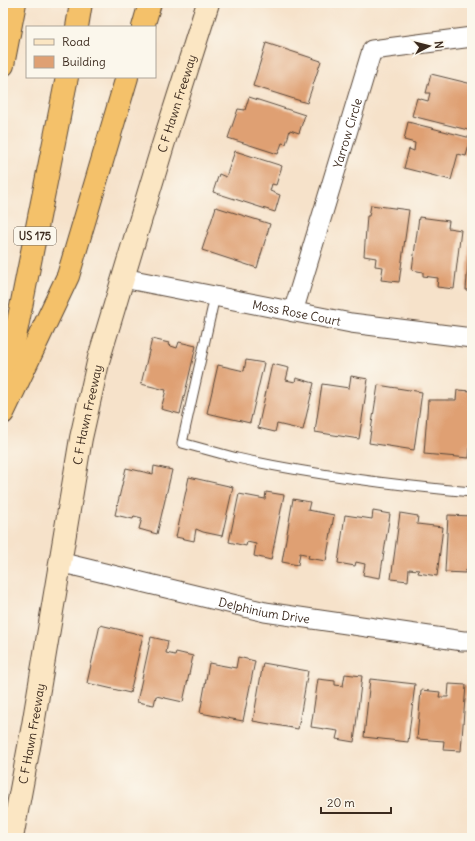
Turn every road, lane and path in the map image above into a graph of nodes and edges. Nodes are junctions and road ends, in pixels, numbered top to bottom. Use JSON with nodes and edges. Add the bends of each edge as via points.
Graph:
{"nodes":[{"id":1,"x":15,"y":3,"type":"edge"},
{"id":2,"x":81,"y":3,"type":"edge"},
{"id":3,"x":150,"y":3,"type":"edge"},
{"id":4,"x":208,"y":3,"type":"edge"},
{"id":5,"x":76,"y":26,"type":"edge"},
{"id":6,"x":143,"y":26,"type":"edge"},
{"id":7,"x":472,"y":37,"type":"edge"},
{"id":8,"x":3,"y":65,"type":"edge"},
{"id":9,"x":67,"y":78,"type":"edge"},
{"id":10,"x":127,"y":78,"type":"edge"},
{"id":11,"x":123,"y":278,"type":"junction"},
{"id":12,"x":215,"y":296,"type":"junction"},
{"id":13,"x":293,"y":312,"type":"junction"},
{"id":14,"x":472,"y":338,"type":"edge"},
{"id":15,"x":3,"y":395,"type":"edge"},
{"id":16,"x":3,"y":413,"type":"edge"},
{"id":17,"x":472,"y":492,"type":"edge"},
{"id":18,"x":59,"y":562,"type":"junction"},
{"id":19,"x":472,"y":641,"type":"edge"},
{"id":20,"x":12,"y":838,"type":"edge"}],
"edges":[{"from":1,"to":8,"type":"highway"},
{"from":2,"to":5,"type":"highway"},
{"from":3,"to":6,"type":"highway"},
{"from":4,"to":11,"type":"main road","name":"C F Hawn Freeway"},
{"from":7,"to":13,"type":"street","name":"Yarrow Circle","via":[[372,50]]},
{"from":9,"to":15,"type":"highway","number":"US 175"},
{"from":10,"to":16,"type":"highway","via":[[68,276]]},
{"from":11,"to":12,"type":"street","name":"Moss Rose Court"},
{"from":11,"to":18,"type":"main road","name":"C F Hawn Freeway","via":[[99,358],[82,431]]},
{"from":12,"to":13,"type":"street","name":"Moss Rose Court"},
{"from":12,"to":17,"type":"lane","via":[[182,443],[283,467]]},
{"from":13,"to":14,"type":"street","name":"Moss Rose Court","via":[[350,323]]},
{"from":18,"to":19,"type":"street","name":"Delphinium Drive","via":[[265,612]]},
{"from":18,"to":20,"type":"main road","name":"C F Hawn Freeway"}]}
